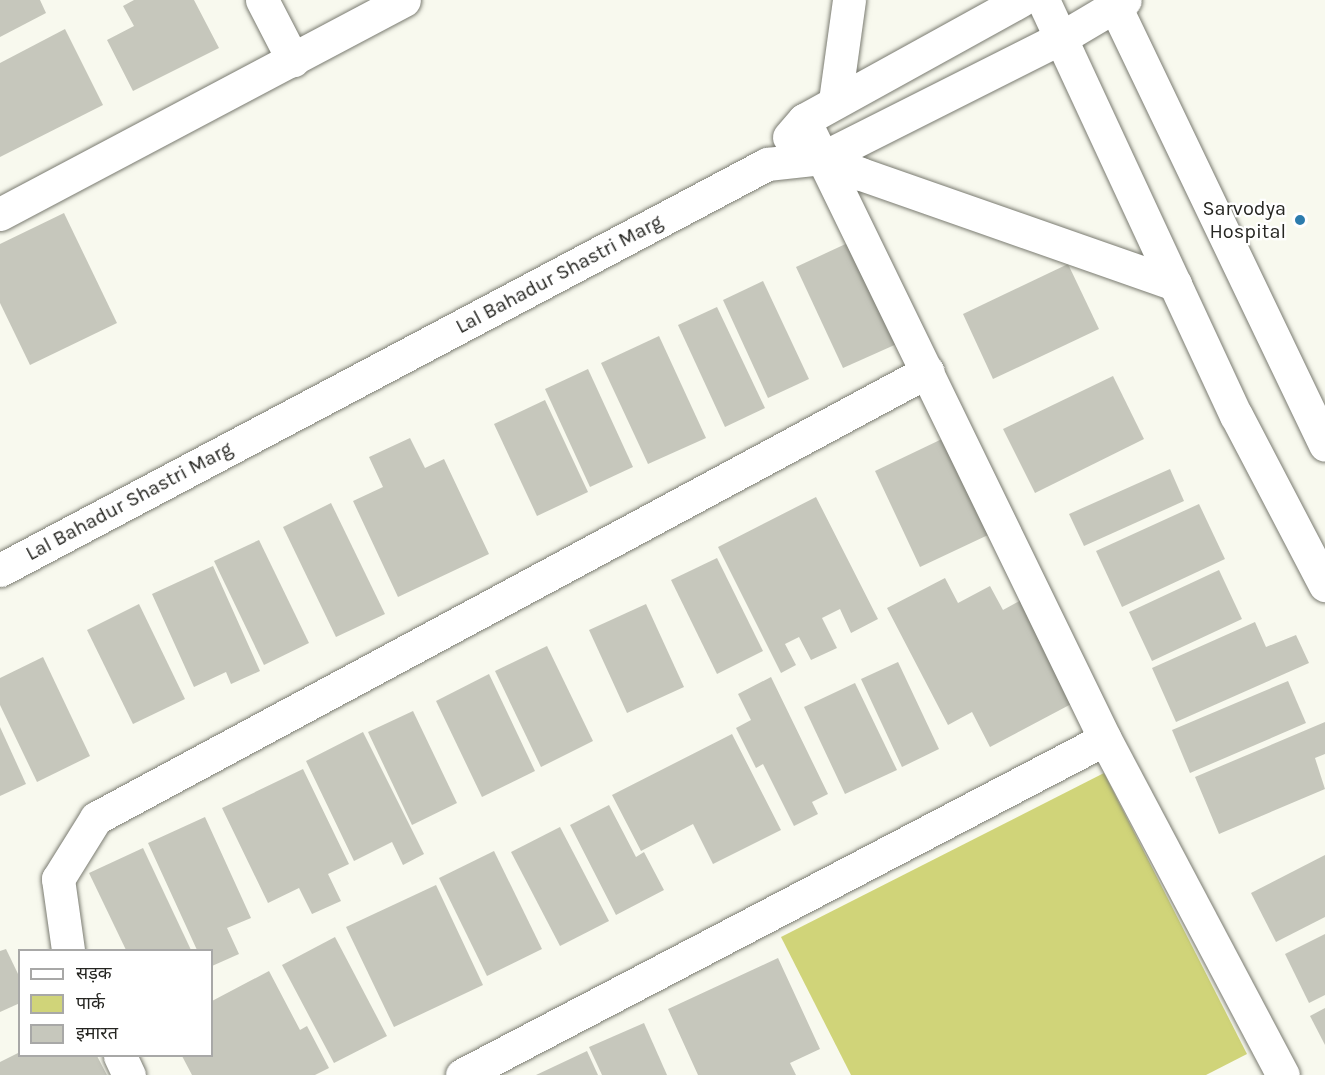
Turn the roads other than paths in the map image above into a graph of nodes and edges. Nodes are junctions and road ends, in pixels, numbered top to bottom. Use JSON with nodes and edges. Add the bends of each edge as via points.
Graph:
{"nodes":[{"id":1,"x":262,"y":0,"type":"edge"},
{"id":2,"x":404,"y":0,"type":"edge"},
{"id":3,"x":849,"y":0,"type":"edge"},
{"id":4,"x":1020,"y":0,"type":"edge"},
{"id":5,"x":1043,"y":0,"type":"edge"},
{"id":6,"x":1117,"y":2,"type":"edge"},
{"id":7,"x":1061,"y":38,"type":"junction"},
{"id":8,"x":293,"y":60,"type":"junction"},
{"id":9,"x":835,"y":101,"type":"junction"},
{"id":10,"x":804,"y":120,"type":"junction"},
{"id":11,"x":822,"y":158,"type":"junction"},
{"id":12,"x":767,"y":164,"type":"junction"},
{"id":13,"x":0,"y":214,"type":"edge"},
{"id":14,"x":1175,"y":284,"type":"junction"},
{"id":15,"x":928,"y":371,"type":"junction"},
{"id":16,"x":1325,"y":445,"type":"edge"},
{"id":17,"x":0,"y":570,"type":"edge"},
{"id":18,"x":1325,"y":585,"type":"edge"},
{"id":19,"x":1105,"y":739,"type":"junction"},
{"id":20,"x":68,"y":949,"type":"edge"},
{"id":21,"x":120,"y":1057,"type":"edge"},
{"id":22,"x":129,"y":1075,"type":"edge"},
{"id":23,"x":462,"y":1075,"type":"edge"},
{"id":24,"x":1283,"y":1075,"type":"edge"}],
"edges":[{"from":1,"to":8,"type":"street"},
{"from":2,"to":8,"type":"street"},
{"from":3,"to":9,"type":"street"},
{"from":4,"to":9,"type":"street"},
{"from":5,"to":7,"type":"street"},
{"from":6,"to":7,"type":"street","name":"Lal Bahadur Shastri Marg"},
{"from":6,"to":16,"type":"street"},
{"from":7,"to":11,"type":"street","name":"Lal Bahadur Shastri Marg"},
{"from":7,"to":14,"type":"street"},
{"from":8,"to":13,"type":"street"},
{"from":9,"to":10,"type":"street"},
{"from":10,"to":11,"type":"street"},
{"from":10,"to":12,"type":"street"},
{"from":11,"to":12,"type":"street","name":"Lal Bahadur Shastri Marg"},
{"from":11,"to":14,"type":"street"},
{"from":11,"to":15,"type":"street"},
{"from":12,"to":17,"type":"street","name":"Lal Bahadur Shastri Marg"},
{"from":14,"to":18,"type":"street","via":[[1236,414]]},
{"from":15,"to":19,"type":"street"},
{"from":15,"to":20,"type":"street","via":[[96,818],[58,879]]},
{"from":19,"to":23,"type":"street"},
{"from":19,"to":24,"type":"street"},
{"from":21,"to":22,"type":"street"}]}
